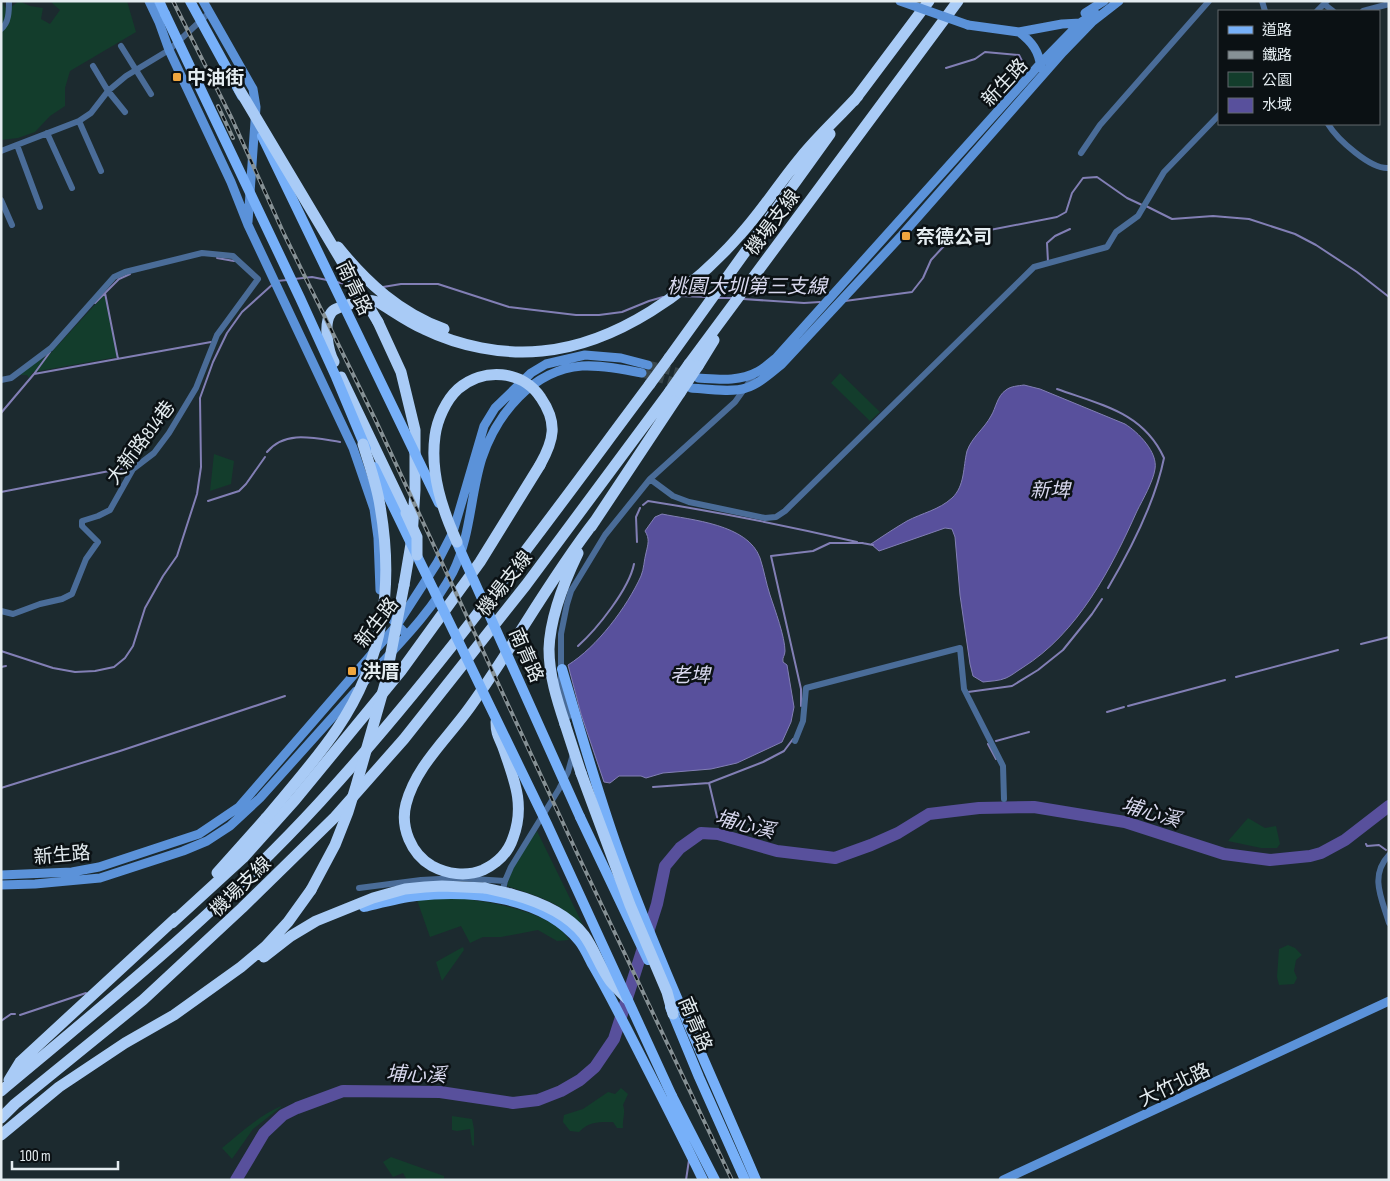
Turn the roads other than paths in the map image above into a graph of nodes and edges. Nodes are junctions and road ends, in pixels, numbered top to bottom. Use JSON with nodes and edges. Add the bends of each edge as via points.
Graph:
{"nodes":[{"id":1,"x":10,"y":1,"type":"edge"},
{"id":2,"x":149,"y":1,"type":"edge"},
{"id":3,"x":159,"y":1,"type":"edge"},
{"id":4,"x":190,"y":1,"type":"edge"},
{"id":5,"x":203,"y":1,"type":"edge"},
{"id":6,"x":900,"y":1,"type":"edge"},
{"id":7,"x":929,"y":1,"type":"edge"},
{"id":8,"x":958,"y":1,"type":"edge"},
{"id":9,"x":1104,"y":1,"type":"edge"},
{"id":10,"x":1111,"y":1,"type":"edge"},
{"id":11,"x":1119,"y":1,"type":"edge"},
{"id":12,"x":1209,"y":1,"type":"edge"},
{"id":13,"x":1389,"y":4,"type":"edge"},
{"id":14,"x":1366,"y":10,"type":"edge"},
{"id":15,"x":209,"y":13,"type":"junction"},
{"id":16,"x":1092,"y":22,"type":"junction"},
{"id":17,"x":1080,"y":23,"type":"junction"},
{"id":18,"x":1062,"y":24,"type":"junction"},
{"id":19,"x":1,"y":30,"type":"edge"},
{"id":20,"x":1019,"y":32,"type":"junction"},
{"id":21,"x":164,"y":34,"type":"junction"},
{"id":22,"x":180,"y":40,"type":"junction"},
{"id":23,"x":121,"y":46,"type":"dead end"},
{"id":24,"x":169,"y":50,"type":"junction"},
{"id":25,"x":1040,"y":64,"type":"junction"},
{"id":26,"x":92,"y":66,"type":"dead end"},
{"id":27,"x":135,"y":69,"type":"junction"},
{"id":28,"x":1041,"y":76,"type":"junction"},
{"id":29,"x":239,"y":89,"type":"junction"},
{"id":30,"x":108,"y":91,"type":"junction"},
{"id":31,"x":151,"y":94,"type":"dead end"},
{"id":32,"x":858,"y":96,"type":"junction"},
{"id":33,"x":125,"y":112,"type":"dead end"},
{"id":34,"x":1218,"y":116,"type":"edge"},
{"id":35,"x":79,"y":121,"type":"junction"},
{"id":36,"x":1329,"y":125,"type":"edge"},
{"id":37,"x":47,"y":133,"type":"junction"},
{"id":38,"x":17,"y":145,"type":"junction"},
{"id":39,"x":1,"y":150,"type":"edge"},
{"id":40,"x":1081,"y":153,"type":"dead end"},
{"id":41,"x":1389,"y":168,"type":"edge"},
{"id":42,"x":101,"y":171,"type":"dead end"},
{"id":43,"x":72,"y":188,"type":"dead end"},
{"id":44,"x":1,"y":200,"type":"edge"},
{"id":45,"x":239,"y":202,"type":"junction"},
{"id":46,"x":249,"y":204,"type":"junction"},
{"id":47,"x":40,"y":207,"type":"dead end"},
{"id":48,"x":12,"y":225,"type":"dead end"},
{"id":49,"x":248,"y":225,"type":"junction"},
{"id":50,"x":320,"y":225,"type":"junction"},
{"id":51,"x":561,"y":348,"type":"junction"},
{"id":52,"x":648,"y":365,"type":"tunnel mouth"},
{"id":53,"x":695,"y":369,"type":"junction"},
{"id":54,"x":756,"y":373,"type":"junction"},
{"id":55,"x":642,"y":374,"type":"tunnel mouth"},
{"id":56,"x":1,"y":380,"type":"edge"},
{"id":57,"x":692,"y":388,"type":"tunnel mouth"},
{"id":58,"x":746,"y":388,"type":"junction"},
{"id":59,"x":674,"y":392,"type":"junction"},
{"id":60,"x":363,"y":444,"type":"junction"},
{"id":61,"x":650,"y":479,"type":"junction"},
{"id":62,"x":595,"y":521,"type":"junction"},
{"id":63,"x":457,"y":542,"type":"junction"},
{"id":64,"x":417,"y":555,"type":"junction"},
{"id":65,"x":1,"y":612,"type":"edge"},
{"id":66,"x":397,"y":625,"type":"junction"},
{"id":67,"x":407,"y":635,"type":"junction"},
{"id":68,"x":562,"y":669,"type":"junction"},
{"id":69,"x":496,"y":722,"type":"junction"},
{"id":70,"x":795,"y":741,"type":"dead end"},
{"id":71,"x":588,"y":755,"type":"junction"},
{"id":72,"x":573,"y":757,"type":"junction"},
{"id":73,"x":1004,"y":799,"type":"dead end"},
{"id":74,"x":1389,"y":855,"type":"edge"},
{"id":75,"x":1,"y":875,"type":"edge"},
{"id":76,"x":505,"y":881,"type":"junction"},
{"id":77,"x":1,"y":885,"type":"edge"},
{"id":78,"x":359,"y":888,"type":"dead end"},
{"id":79,"x":501,"y":899,"type":"junction"},
{"id":80,"x":364,"y":907,"type":"dead end"},
{"id":81,"x":172,"y":922,"type":"junction"},
{"id":82,"x":1389,"y":922,"type":"edge"},
{"id":83,"x":627,"y":999,"type":"junction"},
{"id":84,"x":1389,"y":1002,"type":"edge"},
{"id":85,"x":673,"y":1014,"type":"junction"},
{"id":86,"x":174,"y":1015,"type":"junction"},
{"id":87,"x":2,"y":1091,"type":"edge"},
{"id":88,"x":1,"y":1118,"type":"edge"},
{"id":89,"x":1,"y":1135,"type":"edge"},
{"id":90,"x":703,"y":1180,"type":"edge"},
{"id":91,"x":714,"y":1180,"type":"edge"},
{"id":92,"x":745,"y":1180,"type":"edge"},
{"id":93,"x":756,"y":1180,"type":"edge"},
{"id":94,"x":1003,"y":1180,"type":"edge"}],
"edges":[{"from":1,"to":19,"type":"street"},
{"from":2,"to":21,"type":"main road"},
{"from":3,"to":60,"type":"main road","bridge":true,"via":[[300,298]]},
{"from":4,"to":29,"type":"main road","name":"南青路","bridge":true},
{"from":5,"to":15,"type":"main road"},
{"from":6,"to":20,"type":"main road","bridge":true,"via":[[968,26]]},
{"from":7,"to":32,"type":"highway","name":"機場支線"},
{"from":8,"to":53,"type":"highway","name":"機場支線","via":[[728,313]]},
{"from":9,"to":18,"type":"main road"},
{"from":10,"to":17,"type":"main road"},
{"from":11,"to":16,"type":"main road"},
{"from":12,"to":40,"type":"street","via":[[1100,125]]},
{"from":13,"to":14,"type":"street"},
{"from":15,"to":22,"type":"street"},
{"from":15,"to":46,"type":"main road","via":[[253,89],[256,107]]},
{"from":16,"to":17,"type":"main road"},
{"from":16,"to":28,"type":"main road"},
{"from":17,"to":18,"type":"main road"},
{"from":17,"to":25,"type":"main road"},
{"from":18,"to":20,"type":"main road"},
{"from":20,"to":25,"type":"main road","via":[[1030,40]]},
{"from":21,"to":22,"type":"main road"},
{"from":21,"to":24,"type":"main road"},
{"from":22,"to":24,"type":"street"},
{"from":23,"to":27,"type":"street"},
{"from":24,"to":27,"type":"street"},
{"from":24,"to":45,"type":"main road"},
{"from":25,"to":28,"type":"main road","name":"新生路"},
{"from":25,"to":54,"type":"main road","name":"新生路","via":[[813,318],[776,358]]},
{"from":26,"to":30,"type":"street"},
{"from":27,"to":30,"type":"street"},
{"from":27,"to":31,"type":"street"},
{"from":28,"to":58,"type":"main road","name":"新生路","via":[[902,235],[782,364]]},
{"from":29,"to":50,"type":"highway","bridge":true},
{"from":29,"to":63,"type":"main road","name":"南青路","bridge":true},
{"from":30,"to":33,"type":"street"},
{"from":30,"to":35,"type":"street","via":[[91,113]]},
{"from":32,"to":51,"type":"highway","via":[[800,158],[741,235],[698,276],[643,317],[622,328]]},
{"from":32,"to":87,"type":"highway","name":"機場支線","bridge":true,"via":[[703,313],[388,726],[253,871],[130,983]]},
{"from":34,"to":61,"type":"street","via":[[1164,172],[1138,216],[1116,232],[1107,247],[1034,267],[776,517],[765,518],[689,502],[673,496]]},
{"from":35,"to":37,"type":"street"},
{"from":35,"to":42,"type":"street"},
{"from":36,"to":41,"type":"street","via":[[1363,158]]},
{"from":37,"to":38,"type":"street"},
{"from":37,"to":43,"type":"street"},
{"from":38,"to":39,"type":"street"},
{"from":38,"to":47,"type":"street"},
{"from":44,"to":48,"type":"street"},
{"from":45,"to":46,"type":"main road","via":[[244,206]]},
{"from":45,"to":49,"type":"main road"},
{"from":46,"to":49,"type":"main road"},
{"from":49,"to":66,"type":"main road","via":[[353,448],[374,509],[380,600],[385,612]]},
{"from":50,"to":51,"type":"highway","bridge":true,"via":[[364,278],[418,317],[477,339]]},
{"from":50,"to":86,"type":"highway","bridge":true,"via":[[378,322],[401,372],[415,430],[416,490],[404,585],[385,684],[356,786],[335,845],[311,890],[266,946]]},
{"from":51,"to":64,"type":"highway","bridge":true,"via":[[524,352],[472,346],[424,329],[378,302],[354,301],[331,313],[327,327],[329,352],[406,513],[416,537]]},
{"from":52,"to":66,"type":"main road","name":"新生路","via":[[621,358],[585,355],[546,364],[531,373],[495,408],[484,426],[453,532]]},
{"from":53,"to":54,"type":"main road","name":"新生路","via":[[722,379]]},
{"from":53,"to":59,"type":"highway","name":"機場支線","bridge":true},
{"from":54,"to":58,"type":"street"},
{"from":55,"to":67,"type":"main road","name":"新生路","via":[[621,368],[581,366],[554,372],[513,402],[498,423],[482,459],[466,536],[453,572]]},
{"from":56,"to":65,"type":"street","name":"大新路814巷","via":[[12,378],[51,348],[114,277],[125,272],[202,253],[233,256],[258,279],[217,335],[196,388],[164,440],[154,453],[133,469],[110,510],[82,521],[82,526],[98,542],[86,559],[72,594],[13,614]]},
{"from":57,"to":58,"type":"main road","name":"新生路"},
{"from":58,"to":61,"type":"street","via":[[735,402]]},
{"from":59,"to":62,"type":"highway"},
{"from":59,"to":88,"type":"highway","name":"機場支線","via":[[404,739],[335,817],[236,915],[143,1000]]},
{"from":60,"to":64,"type":"main road","bridge":true},
{"from":60,"to":81,"type":"highway","bridge":true,"via":[[380,505],[387,562],[387,590],[372,660],[337,729],[266,818]]},
{"from":61,"to":68,"type":"street","via":[[606,534],[571,591],[561,634]]},
{"from":62,"to":69,"type":"highway","via":[[571,552],[470,707],[417,776],[406,806],[405,829],[418,854],[428,863],[450,873],[471,874],[500,860],[510,848],[517,828],[520,809],[512,772],[496,734]]},
{"from":62,"to":85,"type":"highway","bridge":true,"via":[[571,568],[553,624],[550,663],[556,696],[614,864]]},
{"from":63,"to":81,"type":"highway","bridge":true,"via":[[437,485],[433,458],[435,433],[456,390],[488,374],[509,375],[525,381],[538,393],[550,413],[553,428],[540,465],[480,562],[401,671],[243,858]]},
{"from":63,"to":85,"type":"main road","name":"南青路","bridge":true},
{"from":64,"to":69,"type":"main road","bridge":true},
{"from":66,"to":67,"type":"main road"},
{"from":66,"to":75,"type":"main road","name":"新生路","via":[[239,807],[207,829],[99,867],[72,872]]},
{"from":67,"to":77,"type":"main road","name":"新生路","via":[[260,798],[230,826],[207,841],[100,878]]},
{"from":68,"to":71,"type":"main road"},
{"from":68,"to":72,"type":"street","via":[[561,686]]},
{"from":69,"to":83,"type":"main road","bridge":true},
{"from":70,"to":73,"type":"street","via":[[803,722],[806,688],[960,648],[964,689],[1003,766]]},
{"from":71,"to":72,"type":"main road"},
{"from":71,"to":93,"type":"main road","via":[[622,861]]},
{"from":72,"to":76,"type":"street","via":[[559,788],[520,850]]},
{"from":74,"to":82,"type":"street","via":[[1381,864],[1378,879]]},
{"from":76,"to":78,"type":"street","via":[[458,878]]},
{"from":76,"to":79,"type":"street"},
{"from":79,"to":80,"type":"main road","via":[[442,894],[414,896]]},
{"from":79,"to":90,"type":"main road","via":[[550,916],[579,941]]},
{"from":81,"to":87,"type":"highway","via":[[20,1062]]},
{"from":83,"to":86,"type":"highway","bridge":true,"via":[[610,981],[583,934],[548,908],[532,900],[485,888],[442,886],[385,894],[316,921],[197,1006]]},
{"from":83,"to":91,"type":"main road","bridge":true},
{"from":84,"to":94,"type":"main road","name":"大竹北路"},
{"from":85,"to":92,"type":"main road","name":"南青路"},
{"from":86,"to":89,"type":"highway","via":[[59,1087]]}]}
